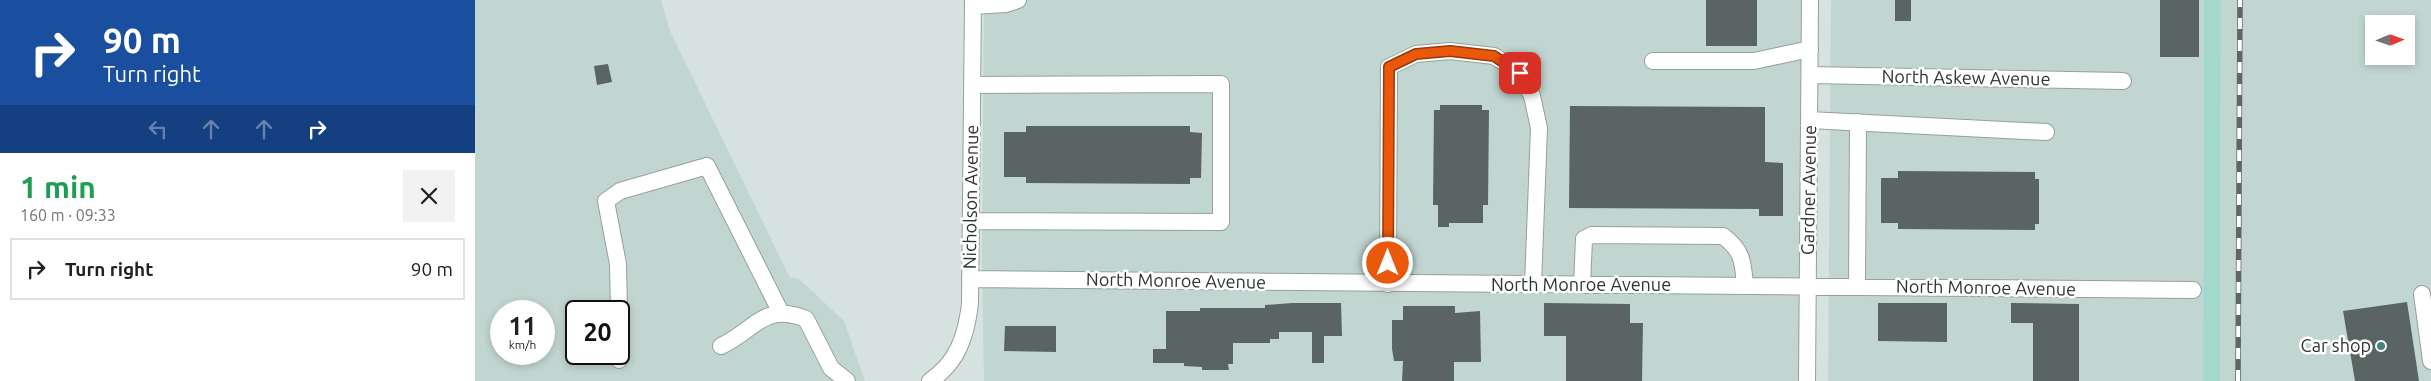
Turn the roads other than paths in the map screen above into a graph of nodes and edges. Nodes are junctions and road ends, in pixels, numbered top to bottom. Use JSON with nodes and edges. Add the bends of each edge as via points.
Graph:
{"nodes":[{"id":1,"x":1018,"y":0,"type":"edge"},
{"id":2,"x":1810,"y":0,"type":"edge"},
{"id":3,"x":973,"y":3,"type":"edge"},
{"id":4,"x":1810,"y":49,"type":"junction"},
{"id":5,"x":1653,"y":61,"type":"dead end"},
{"id":6,"x":1809,"y":75,"type":"junction"},
{"id":7,"x":2123,"y":81,"type":"dead end"},
{"id":8,"x":972,"y":85,"type":"junction"},
{"id":9,"x":1809,"y":120,"type":"junction"},
{"id":10,"x":1857,"y":122,"type":"junction"},
{"id":11,"x":2046,"y":132,"type":"dead end"},
{"id":12,"x":971,"y":221,"type":"junction"},
{"id":13,"x":970,"y":279,"type":"junction"},
{"id":14,"x":1388,"y":284,"type":"junction"},
{"id":15,"x":1533,"y":285,"type":"junction"},
{"id":16,"x":1582,"y":285,"type":"junction"},
{"id":17,"x":1745,"y":286,"type":"junction"},
{"id":18,"x":1808,"y":286,"type":"junction"},
{"id":19,"x":1857,"y":286,"type":"junction"},
{"id":20,"x":2193,"y":290,"type":"dead end"},
{"id":21,"x":2422,"y":294,"type":"dead end"},
{"id":22,"x":619,"y":300,"type":"edge"},
{"id":23,"x":781,"y":313,"type":"junction"},
{"id":24,"x":721,"y":346,"type":"dead end"},
{"id":25,"x":2431,"y":361,"type":"edge"},
{"id":26,"x":847,"y":381,"type":"edge"},
{"id":27,"x":931,"y":381,"type":"edge"},
{"id":28,"x":1807,"y":381,"type":"edge"}],
"edges":[{"from":1,"to":3,"type":"street","via":[[1006,4]]},
{"from":2,"to":4,"type":"street","name":"Gardner Avenue"},
{"from":3,"to":8,"type":"street","name":"Nicholson Avenue"},
{"from":4,"to":5,"type":"street","via":[[1754,61]]},
{"from":4,"to":6,"type":"street","name":"Gardner Avenue"},
{"from":6,"to":7,"type":"street","name":"North Askew Avenue"},
{"from":6,"to":9,"type":"street","name":"Gardner Avenue"},
{"from":8,"to":12,"type":"street","name":"Nicholson Avenue"},
{"from":8,"to":12,"type":"street","via":[[1221,84],[1221,222]]},
{"from":9,"to":10,"type":"street"},
{"from":9,"to":18,"type":"street","name":"Gardner Avenue"},
{"from":10,"to":11,"type":"street"},
{"from":10,"to":19,"type":"street"},
{"from":12,"to":13,"type":"street","name":"Nicholson Avenue"},
{"from":13,"to":14,"type":"street","name":"North Monroe Avenue"},
{"from":13,"to":27,"type":"street","name":"Nicholson Avenue","via":[[968,318],[961,345],[948,367]]},
{"from":14,"to":15,"type":"street","name":"North Monroe Avenue"},
{"from":14,"to":15,"type":"street","via":[[1389,67],[1416,54],[1450,51],[1494,56],[1520,73],[1531,96],[1539,128]]},
{"from":15,"to":16,"type":"street","name":"North Monroe Avenue"},
{"from":16,"to":17,"type":"street","name":"North Monroe Avenue"},
{"from":16,"to":17,"type":"street","via":[[1584,239],[1601,235],[1723,236],[1735,245],[1743,261]]},
{"from":17,"to":18,"type":"street","name":"North Monroe Avenue"},
{"from":18,"to":19,"type":"street","name":"North Monroe Avenue"},
{"from":18,"to":28,"type":"street","name":"Gardner Avenue"},
{"from":19,"to":20,"type":"street","name":"North Monroe Avenue"},
{"from":21,"to":25,"type":"street"},
{"from":22,"to":23,"type":"street","via":[[619,264],[606,201],[620,191],[707,166]]},
{"from":23,"to":24,"type":"street","via":[[767,314],[737,338]]},
{"from":23,"to":26,"type":"street","via":[[806,319],[831,368]]}]}
